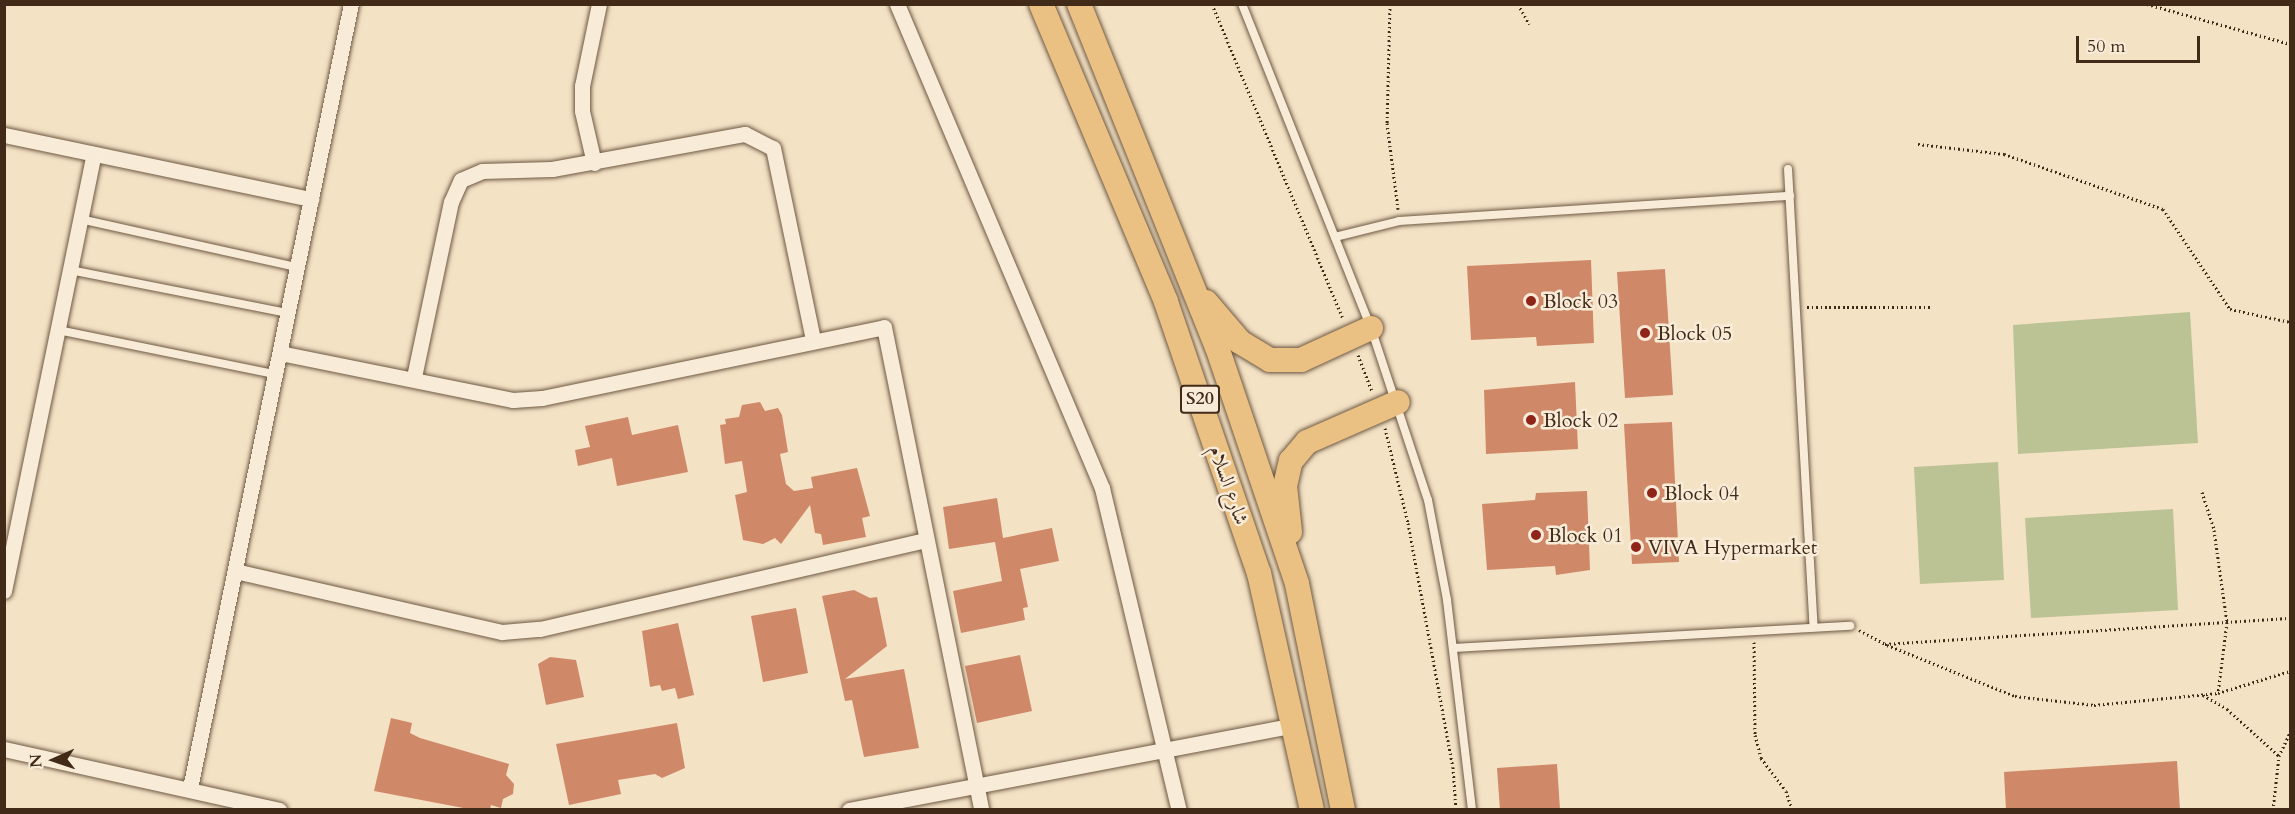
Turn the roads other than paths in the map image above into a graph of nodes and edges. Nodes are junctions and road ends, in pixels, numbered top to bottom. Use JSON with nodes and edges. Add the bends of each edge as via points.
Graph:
{"nodes":[{"id":1,"x":351,"y":4,"type":"edge"},
{"id":2,"x":599,"y":4,"type":"edge"},
{"id":3,"x":897,"y":4,"type":"edge"},
{"id":4,"x":1041,"y":4,"type":"edge"},
{"id":5,"x":1079,"y":4,"type":"edge"},
{"id":6,"x":1242,"y":4,"type":"edge"},
{"id":7,"x":4,"y":135,"type":"edge"},
{"id":8,"x":94,"y":153,"type":"junction"},
{"id":9,"x":594,"y":163,"type":"junction"},
{"id":10,"x":1788,"y":169,"type":"dead end"},
{"id":11,"x":1790,"y":196,"type":"junction"},
{"id":12,"x":311,"y":199,"type":"junction"},
{"id":13,"x":80,"y":219,"type":"junction"},
{"id":14,"x":1335,"y":237,"type":"junction"},
{"id":15,"x":297,"y":267,"type":"junction"},
{"id":16,"x":70,"y":270,"type":"junction"},
{"id":17,"x":1192,"y":285,"type":"junction"},
{"id":18,"x":287,"y":313,"type":"junction"},
{"id":19,"x":1371,"y":328,"type":"junction"},
{"id":20,"x":58,"y":330,"type":"junction"},
{"id":21,"x":813,"y":340,"type":"junction"},
{"id":22,"x":280,"y":353,"type":"junction"},
{"id":23,"x":275,"y":374,"type":"junction"},
{"id":24,"x":414,"y":377,"type":"junction"},
{"id":25,"x":1398,"y":402,"type":"junction"},
{"id":26,"x":10,"y":533,"type":"edge"},
{"id":27,"x":926,"y":540,"type":"junction"},
{"id":28,"x":235,"y":571,"type":"junction"},
{"id":29,"x":1297,"y":584,"type":"junction"},
{"id":30,"x":4,"y":591,"type":"edge"},
{"id":31,"x":1850,"y":626,"type":"road end"},
{"id":32,"x":1814,"y":627,"type":"junction"},
{"id":33,"x":1453,"y":648,"type":"junction"},
{"id":34,"x":1295,"y":725,"type":"junction"},
{"id":35,"x":4,"y":749,"type":"edge"},
{"id":36,"x":1168,"y":749,"type":"junction"},
{"id":37,"x":975,"y":784,"type":"junction"},
{"id":38,"x":190,"y":788,"type":"junction"},
{"id":39,"x":279,"y":810,"type":"edge"},
{"id":40,"x":849,"y":810,"type":"edge"},
{"id":41,"x":981,"y":810,"type":"edge"},
{"id":42,"x":1179,"y":810,"type":"edge"},
{"id":43,"x":1312,"y":810,"type":"edge"},
{"id":44,"x":1343,"y":810,"type":"edge"},
{"id":45,"x":1472,"y":810,"type":"edge"}],
"edges":[{"from":1,"to":12,"type":"street"},
{"from":2,"to":9,"type":"street","via":[[582,86],[582,111]]},
{"from":3,"to":36,"type":"street","via":[[1102,488]]},
{"from":4,"to":34,"type":"main road","name":"شارع السلام","number":"S20","via":[[1166,302],[1259,573]]},
{"from":5,"to":17,"type":"main road","name":"شارع السلام","number":"S20"},
{"from":6,"to":14,"type":"lane"},
{"from":7,"to":8,"type":"street"},
{"from":8,"to":12,"type":"street"},
{"from":8,"to":13,"type":"street"},
{"from":9,"to":21,"type":"street","via":[[745,134],[773,148]]},
{"from":9,"to":24,"type":"street","via":[[482,171],[461,180],[451,202]]},
{"from":10,"to":11,"type":"lane"},
{"from":11,"to":14,"type":"lane","via":[[1400,221]]},
{"from":11,"to":32,"type":"lane"},
{"from":12,"to":15,"type":"street"},
{"from":13,"to":15,"type":"lane"},
{"from":13,"to":16,"type":"street"},
{"from":14,"to":19,"type":"lane"},
{"from":15,"to":18,"type":"street"},
{"from":16,"to":18,"type":"lane"},
{"from":16,"to":20,"type":"street"},
{"from":17,"to":19,"type":"main road","via":[[1240,342],[1270,360],[1301,360]]},
{"from":17,"to":29,"type":"main road","name":"شارع السلام","number":"S20"},
{"from":18,"to":22,"type":"street"},
{"from":19,"to":25,"type":"lane"},
{"from":20,"to":23,"type":"lane"},
{"from":20,"to":26,"type":"street"},
{"from":21,"to":24,"type":"street","via":[[542,398],[513,400]]},
{"from":21,"to":27,"type":"street","via":[[884,327]]},
{"from":22,"to":23,"type":"street"},
{"from":22,"to":24,"type":"street"},
{"from":23,"to":28,"type":"street"},
{"from":25,"to":29,"type":"main road","via":[[1307,442],[1291,461],[1285,486]]},
{"from":25,"to":33,"type":"lane","via":[[1428,500]]},
{"from":26,"to":30,"type":"street"},
{"from":27,"to":28,"type":"street","via":[[540,629],[502,632]]},
{"from":27,"to":37,"type":"street"},
{"from":28,"to":38,"type":"street"},
{"from":29,"to":44,"type":"main road","name":"شارع السلام","number":"S20"},
{"from":31,"to":32,"type":"lane"},
{"from":32,"to":33,"type":"lane"},
{"from":33,"to":45,"type":"lane"},
{"from":34,"to":36,"type":"street"},
{"from":34,"to":43,"type":"main road","name":"شارع السلام","number":"S20"},
{"from":35,"to":38,"type":"street"},
{"from":36,"to":37,"type":"street"},
{"from":36,"to":42,"type":"street"},
{"from":37,"to":40,"type":"street"},
{"from":37,"to":41,"type":"street"},
{"from":38,"to":39,"type":"street"}]}
